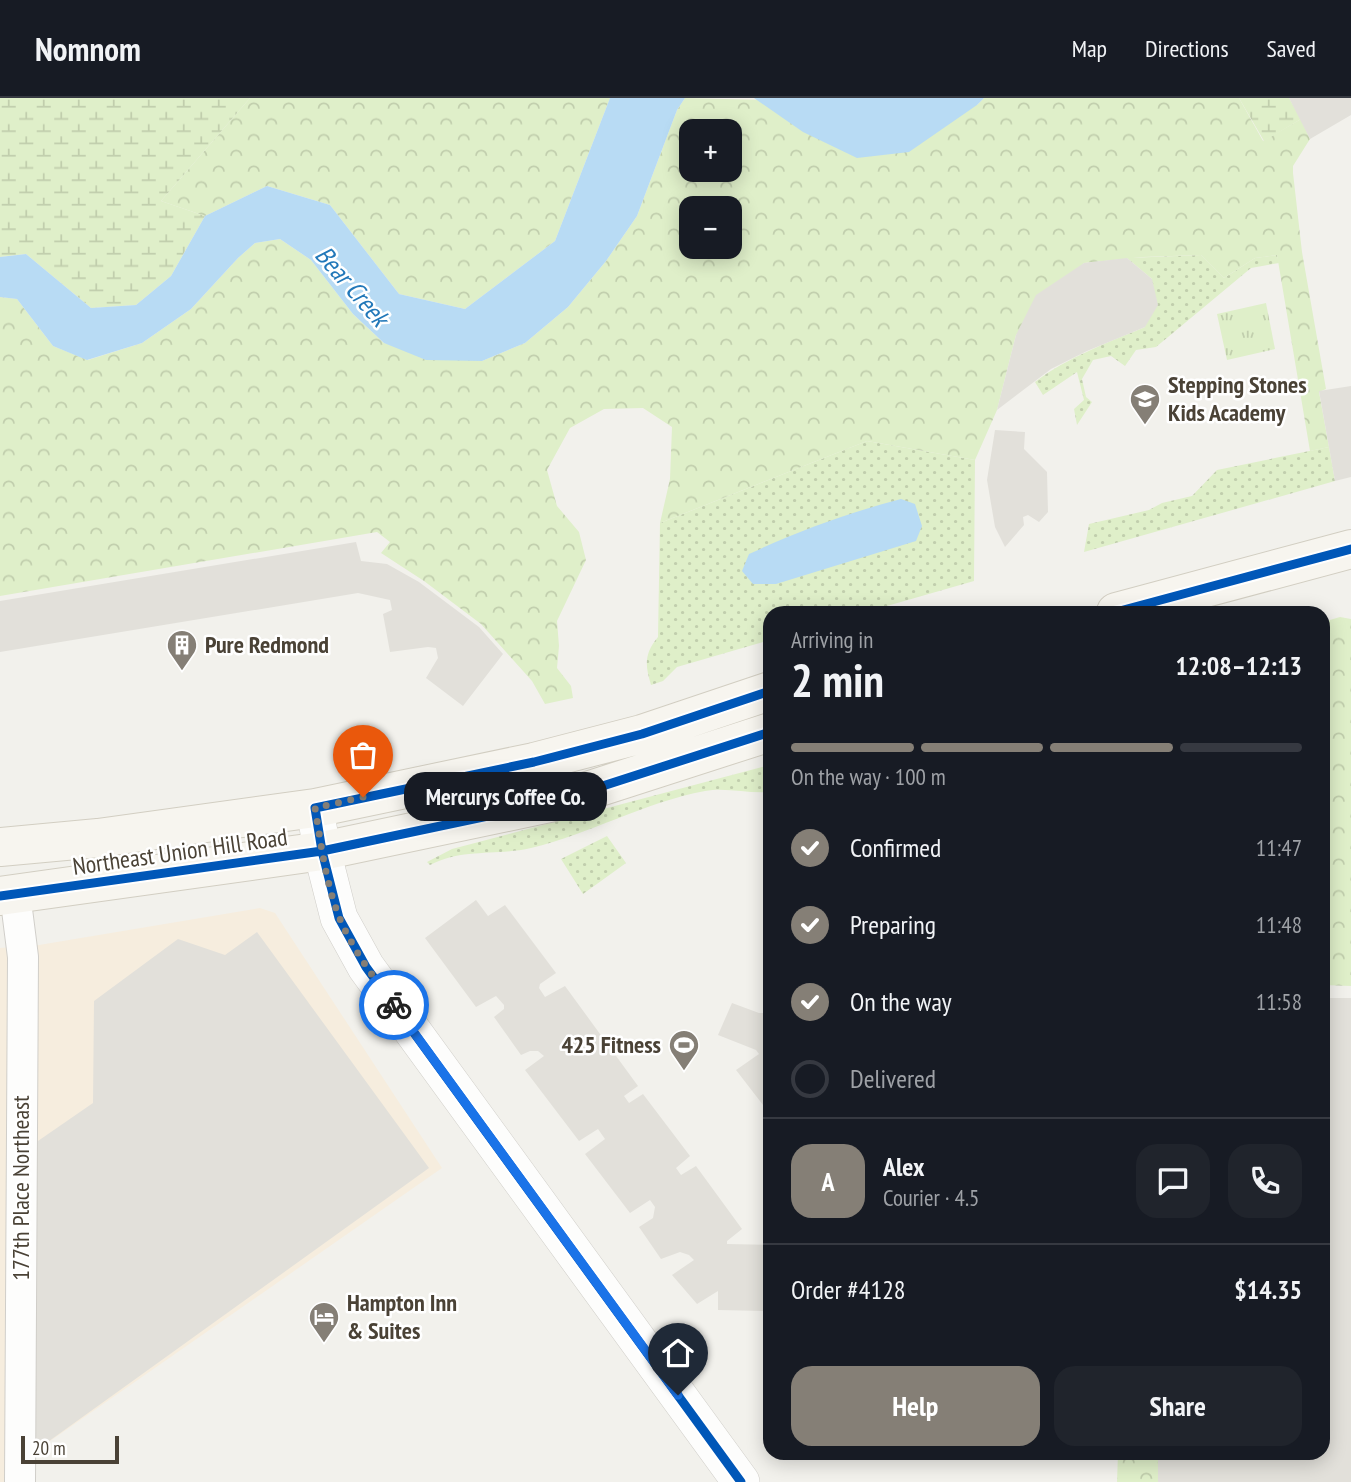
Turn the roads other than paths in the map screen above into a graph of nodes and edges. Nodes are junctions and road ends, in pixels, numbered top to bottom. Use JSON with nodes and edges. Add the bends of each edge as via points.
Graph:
{"nodes":[{"id":1,"x":1351,"y":549,"type":"edge"},
{"id":2,"x":1138,"y":606,"type":"edge"},
{"id":3,"x":763,"y":693,"type":"edge"},
{"id":4,"x":763,"y":735,"type":"edge"},
{"id":5,"x":315,"y":808,"type":"junction"},
{"id":6,"x":0,"y":847,"type":"edge"},
{"id":7,"x":322,"y":851,"type":"junction"},
{"id":8,"x":8,"y":895,"type":"edge"},
{"id":9,"x":20,"y":1482,"type":"edge"},
{"id":10,"x":741,"y":1482,"type":"edge"}],
"edges":[{"from":1,"to":2,"type":"main road"},
{"from":3,"to":5,"type":"main road","name":"Northeast Union Hill Road","via":[[534,762]]},
{"from":4,"to":7,"type":"main road","name":"Northeast Union Hill Road","via":[[550,803]]},
{"from":5,"to":6,"type":"main road","name":"Northeast Union Hill Road"},
{"from":5,"to":7,"type":"street"},
{"from":7,"to":8,"type":"main road","name":"Northeast Union Hill Road"},
{"from":7,"to":10,"type":"street","via":[[340,918],[366,967]]},
{"from":8,"to":9,"type":"street","name":"177th Place Northeast","via":[[23,957]]}]}
